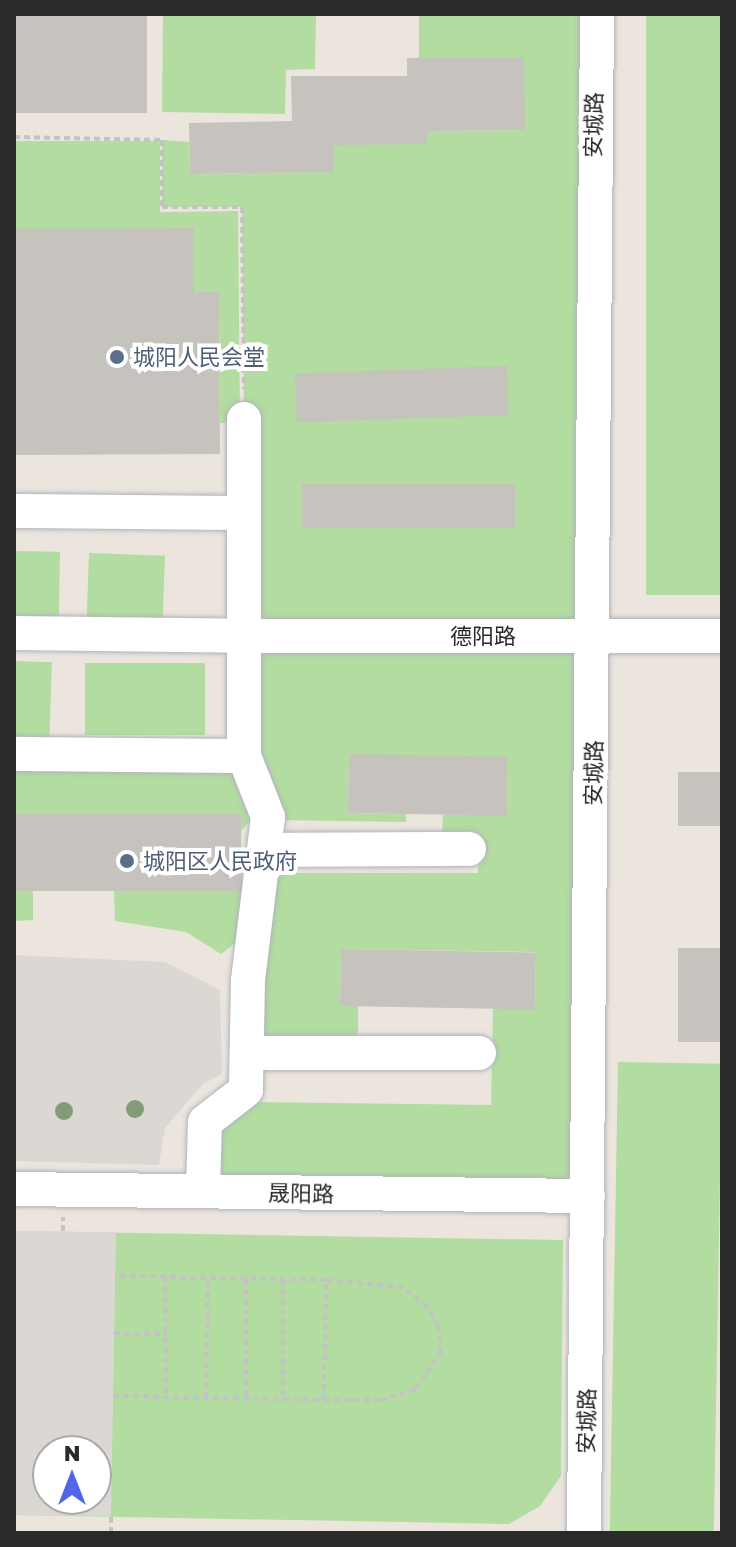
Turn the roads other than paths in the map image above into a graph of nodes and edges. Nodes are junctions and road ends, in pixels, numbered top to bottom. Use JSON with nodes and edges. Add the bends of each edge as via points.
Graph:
{"nodes":[{"id":1,"x":597,"y":14,"type":"edge"},
{"id":2,"x":244,"y":419,"type":"road end"},
{"id":3,"x":14,"y":511,"type":"edge"},
{"id":4,"x":244,"y":513,"type":"junction"},
{"id":5,"x":14,"y":633,"type":"edge"},
{"id":6,"x":244,"y":636,"type":"junction"},
{"id":7,"x":595,"y":636,"type":"junction"},
{"id":8,"x":722,"y":636,"type":"edge"},
{"id":9,"x":14,"y":754,"type":"edge"},
{"id":10,"x":244,"y":756,"type":"junction"},
{"id":11,"x":469,"y":849,"type":"dead end"},
{"id":12,"x":264,"y":850,"type":"junction"},
{"id":13,"x":247,"y":1053,"type":"junction"},
{"id":14,"x":479,"y":1053,"type":"dead end"},
{"id":15,"x":14,"y":1189,"type":"edge"},
{"id":16,"x":203,"y":1191,"type":"junction"},
{"id":17,"x":588,"y":1196,"type":"junction"},
{"id":18,"x":584,"y":1533,"type":"edge"}],
"edges":[{"from":1,"to":7,"type":"street","name":"安城路"},
{"from":2,"to":4,"type":"street"},
{"from":3,"to":4,"type":"street"},
{"from":4,"to":6,"type":"street"},
{"from":5,"to":6,"type":"street","name":"德阳路"},
{"from":6,"to":7,"type":"street","name":"德阳路"},
{"from":6,"to":10,"type":"street"},
{"from":7,"to":8,"type":"street","name":"德阳路"},
{"from":7,"to":17,"type":"street","name":"安城路"},
{"from":9,"to":10,"type":"street"},
{"from":10,"to":12,"type":"street","via":[[268,817]]},
{"from":11,"to":12,"type":"street"},
{"from":12,"to":13,"type":"street","via":[[248,981]]},
{"from":13,"to":14,"type":"street"},
{"from":13,"to":16,"type":"street","via":[[246,1090],[205,1122]]},
{"from":15,"to":16,"type":"street","name":"晟阳路"},
{"from":16,"to":17,"type":"street","name":"晟阳路"},
{"from":17,"to":18,"type":"street","name":"安城路"}]}
